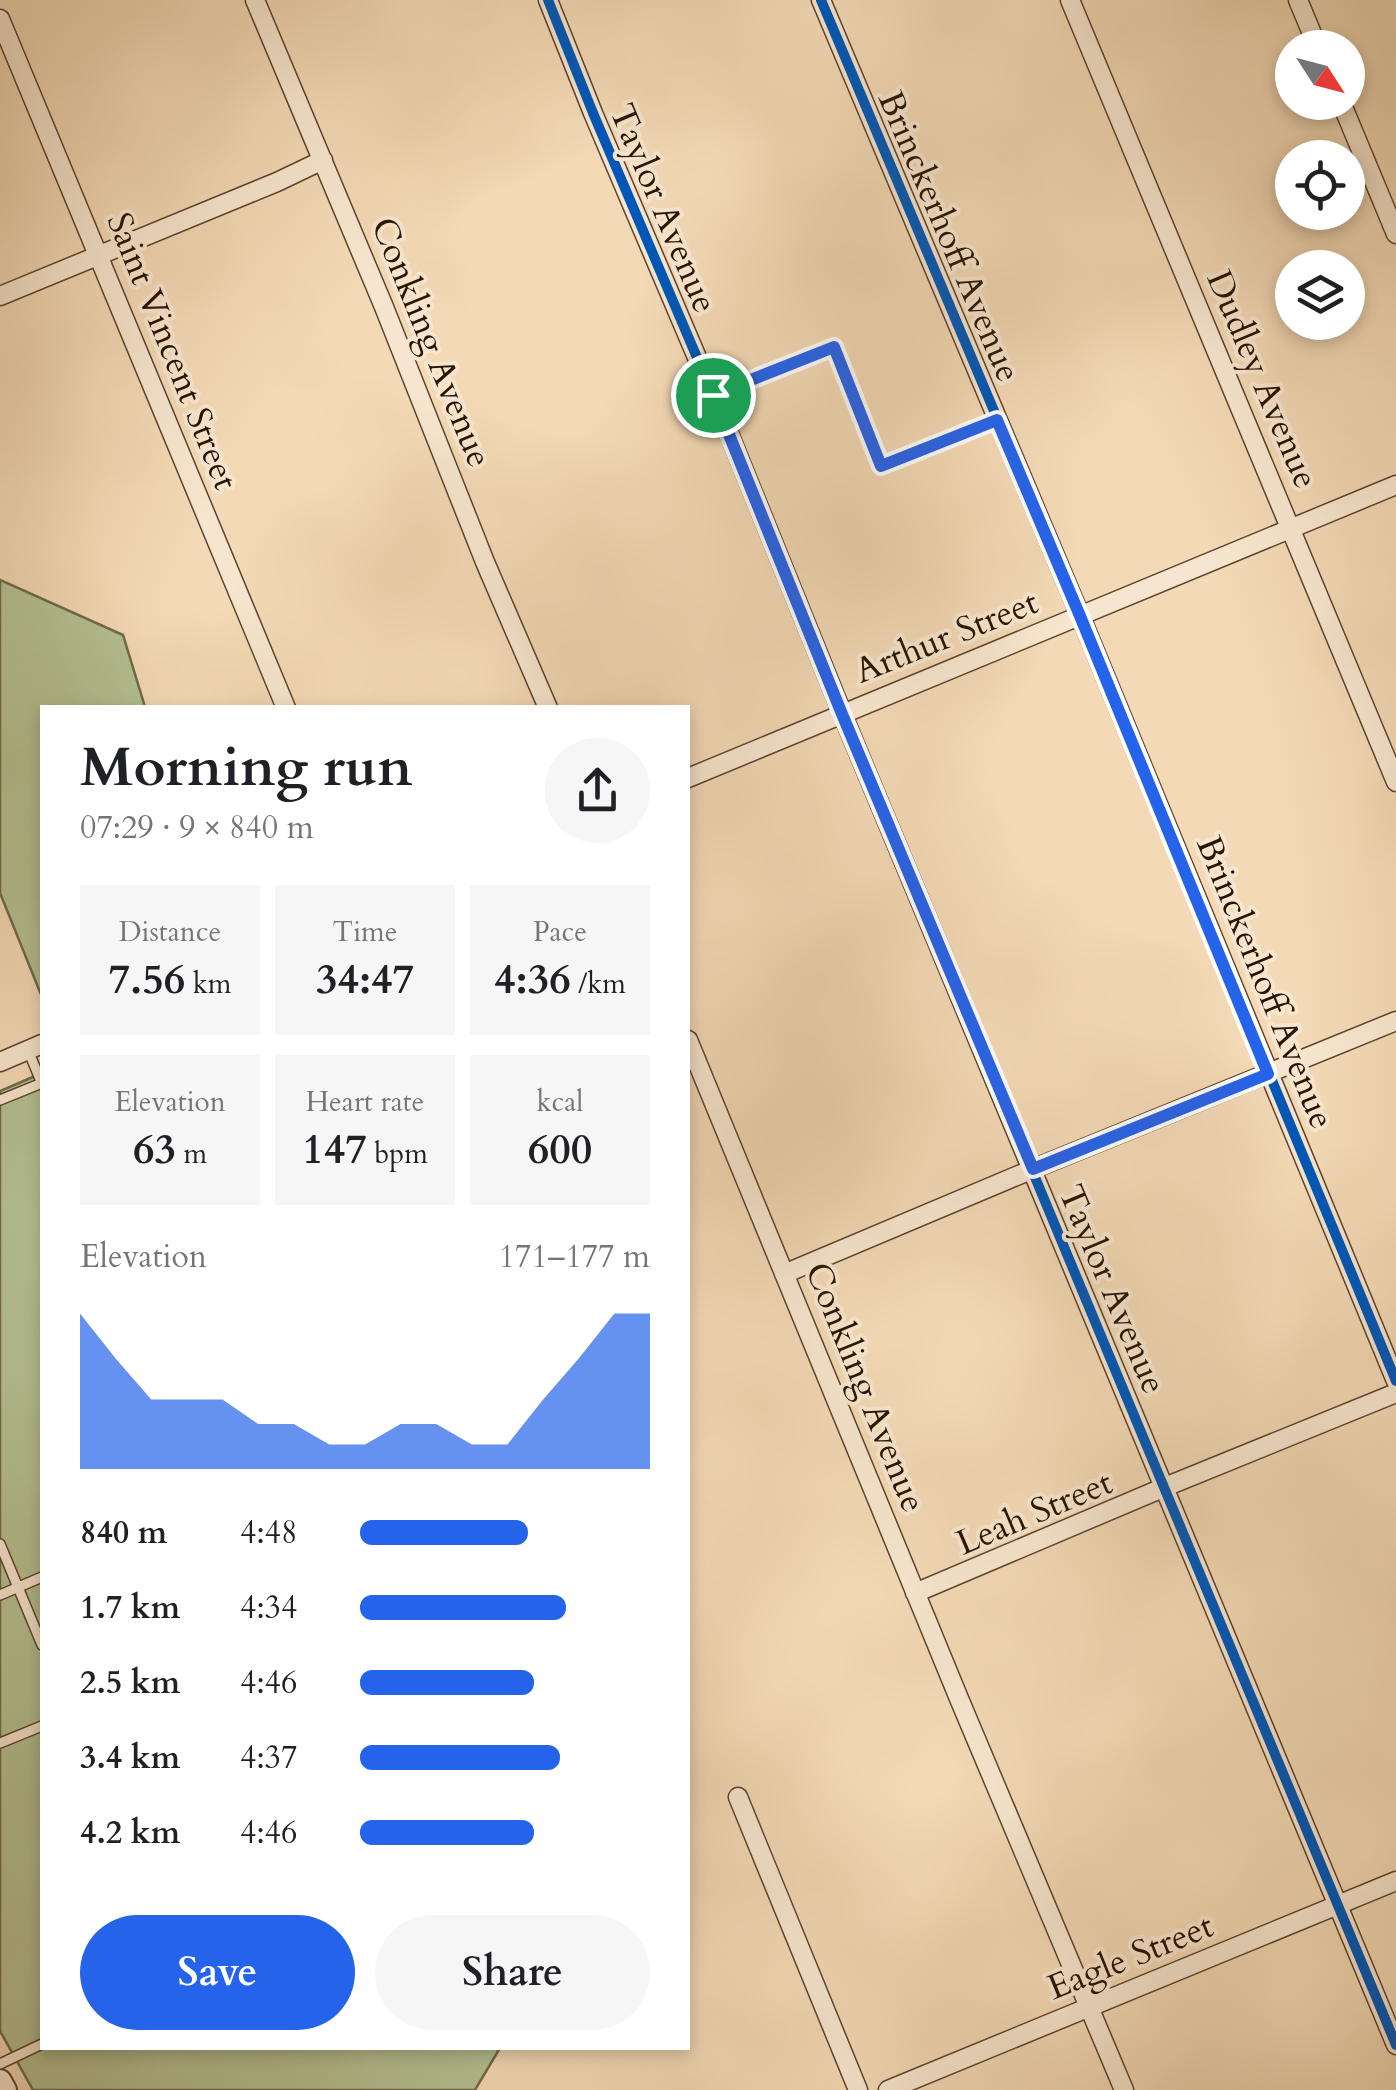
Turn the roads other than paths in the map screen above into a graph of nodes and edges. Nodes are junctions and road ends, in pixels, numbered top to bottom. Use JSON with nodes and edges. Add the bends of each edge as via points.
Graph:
{"nodes":[{"id":1,"x":255,"y":0,"type":"edge"},
{"id":2,"x":548,"y":0,"type":"edge"},
{"id":3,"x":821,"y":0,"type":"edge"},
{"id":4,"x":1070,"y":0,"type":"edge"},
{"id":5,"x":1298,"y":0,"type":"edge"},
{"id":6,"x":0,"y":19,"type":"edge"},
{"id":7,"x":1310,"y":30,"type":"edge"},
{"id":8,"x":1348,"y":120,"type":"edge"},
{"id":9,"x":323,"y":160,"type":"junction"},
{"id":10,"x":1396,"y":234,"type":"edge"},
{"id":11,"x":99,"y":256,"type":"junction"},
{"id":12,"x":0,"y":296,"type":"edge"},
{"id":13,"x":713,"y":395,"type":"junction"},
{"id":14,"x":997,"y":420,"type":"junction"},
{"id":15,"x":1396,"y":485,"type":"edge"},
{"id":16,"x":1290,"y":528,"type":"junction"},
{"id":17,"x":1080,"y":616,"type":"junction"},
{"id":18,"x":285,"y":705,"type":"edge"},
{"id":19,"x":547,"y":705,"type":"edge"},
{"id":20,"x":842,"y":714,"type":"junction"},
{"id":21,"x":690,"y":777,"type":"edge"},
{"id":22,"x":1396,"y":782,"type":"edge"},
{"id":23,"x":1396,"y":1020,"type":"edge"},
{"id":24,"x":690,"y":1045,"type":"edge"},
{"id":25,"x":35,"y":1047,"type":"edge"},
{"id":26,"x":0,"y":1062,"type":"edge"},
{"id":27,"x":40,"y":1073,"type":"edge"},
{"id":28,"x":1268,"y":1074,"type":"junction"},
{"id":29,"x":40,"y":1085,"type":"edge"},
{"id":30,"x":0,"y":1100,"type":"edge"},
{"id":31,"x":1033,"y":1169,"type":"junction"},
{"id":32,"x":784,"y":1274,"type":"junction"},
{"id":33,"x":1396,"y":1380,"type":"edge"},
{"id":34,"x":1396,"y":1393,"type":"edge"},
{"id":35,"x":1165,"y":1486,"type":"junction"},
{"id":36,"x":0,"y":1544,"type":"edge"},
{"id":37,"x":40,"y":1578,"type":"edge"},
{"id":38,"x":18,"y":1587,"type":"junction"},
{"id":39,"x":915,"y":1593,"type":"junction"},
{"id":40,"x":0,"y":1595,"type":"edge"},
{"id":41,"x":40,"y":1640,"type":"edge"},
{"id":42,"x":40,"y":1727,"type":"edge"},
{"id":43,"x":0,"y":1743,"type":"edge"},
{"id":44,"x":738,"y":1797,"type":"dead end"},
{"id":45,"x":1396,"y":1881,"type":"edge"},
{"id":46,"x":1338,"y":1905,"type":"junction"},
{"id":47,"x":1089,"y":2008,"type":"junction"},
{"id":48,"x":40,"y":2045,"type":"edge"},
{"id":49,"x":1396,"y":2045,"type":"edge"},
{"id":50,"x":0,"y":2064,"type":"edge"},
{"id":51,"x":0,"y":2081,"type":"edge"},
{"id":52,"x":5,"y":2090,"type":"edge"},
{"id":53,"x":858,"y":2090,"type":"edge"},
{"id":54,"x":888,"y":2090,"type":"edge"},
{"id":55,"x":1124,"y":2090,"type":"edge"}],
"edges":[{"from":1,"to":9,"type":"street","name":"Conkling Avenue"},
{"from":2,"to":13,"type":"street","name":"Taylor Avenue"},
{"from":3,"to":14,"type":"street","name":"Brinckerhoff Avenue"},
{"from":4,"to":16,"type":"street","name":"Dudley Avenue"},
{"from":5,"to":7,"type":"street"},
{"from":6,"to":11,"type":"street","name":"Saint Vincent Street"},
{"from":8,"to":10,"type":"street"},
{"from":9,"to":11,"type":"street"},
{"from":9,"to":19,"type":"street","name":"Conkling Avenue"},
{"from":11,"to":12,"type":"street"},
{"from":11,"to":18,"type":"street","name":"Saint Vincent Street"},
{"from":13,"to":14,"type":"lane","via":[[834,347],[881,466]]},
{"from":13,"to":20,"type":"street","name":"Taylor Avenue"},
{"from":14,"to":17,"type":"street","name":"Brinckerhoff Avenue"},
{"from":15,"to":16,"type":"street","name":"Arthur Street"},
{"from":16,"to":17,"type":"street","name":"Arthur Street"},
{"from":16,"to":22,"type":"street","name":"Dudley Avenue"},
{"from":17,"to":20,"type":"street","name":"Arthur Street"},
{"from":17,"to":28,"type":"street","name":"Brinckerhoff Avenue"},
{"from":20,"to":21,"type":"street","name":"Arthur Street"},
{"from":20,"to":31,"type":"street","name":"Taylor Avenue"},
{"from":23,"to":28,"type":"street"},
{"from":24,"to":32,"type":"street","name":"Conkling Avenue"},
{"from":25,"to":26,"type":"street"},
{"from":25,"to":27,"type":"lane"},
{"from":28,"to":31,"type":"street"},
{"from":28,"to":33,"type":"street","name":"Brinckerhoff Avenue"},
{"from":29,"to":30,"type":"lane"},
{"from":31,"to":32,"type":"street"},
{"from":31,"to":35,"type":"street","name":"Taylor Avenue"},
{"from":32,"to":39,"type":"street","name":"Conkling Avenue"},
{"from":34,"to":35,"type":"street","name":"Leah Street"},
{"from":35,"to":39,"type":"street","name":"Leah Street"},
{"from":35,"to":46,"type":"street","name":"Taylor Avenue"},
{"from":36,"to":38,"type":"lane"},
{"from":37,"to":38,"type":"lane"},
{"from":38,"to":40,"type":"lane"},
{"from":38,"to":41,"type":"lane"},
{"from":39,"to":47,"type":"street","name":"Conkling Avenue"},
{"from":42,"to":43,"type":"lane"},
{"from":44,"to":53,"type":"street"},
{"from":45,"to":46,"type":"street","name":"Eagle Street"},
{"from":46,"to":47,"type":"street","name":"Eagle Street"},
{"from":46,"to":49,"type":"street","name":"Taylor Avenue"},
{"from":47,"to":54,"type":"street","name":"Eagle Street"},
{"from":47,"to":55,"type":"street","name":"Conkling Avenue"},
{"from":48,"to":50,"type":"lane"},
{"from":51,"to":52,"type":"street"}]}
